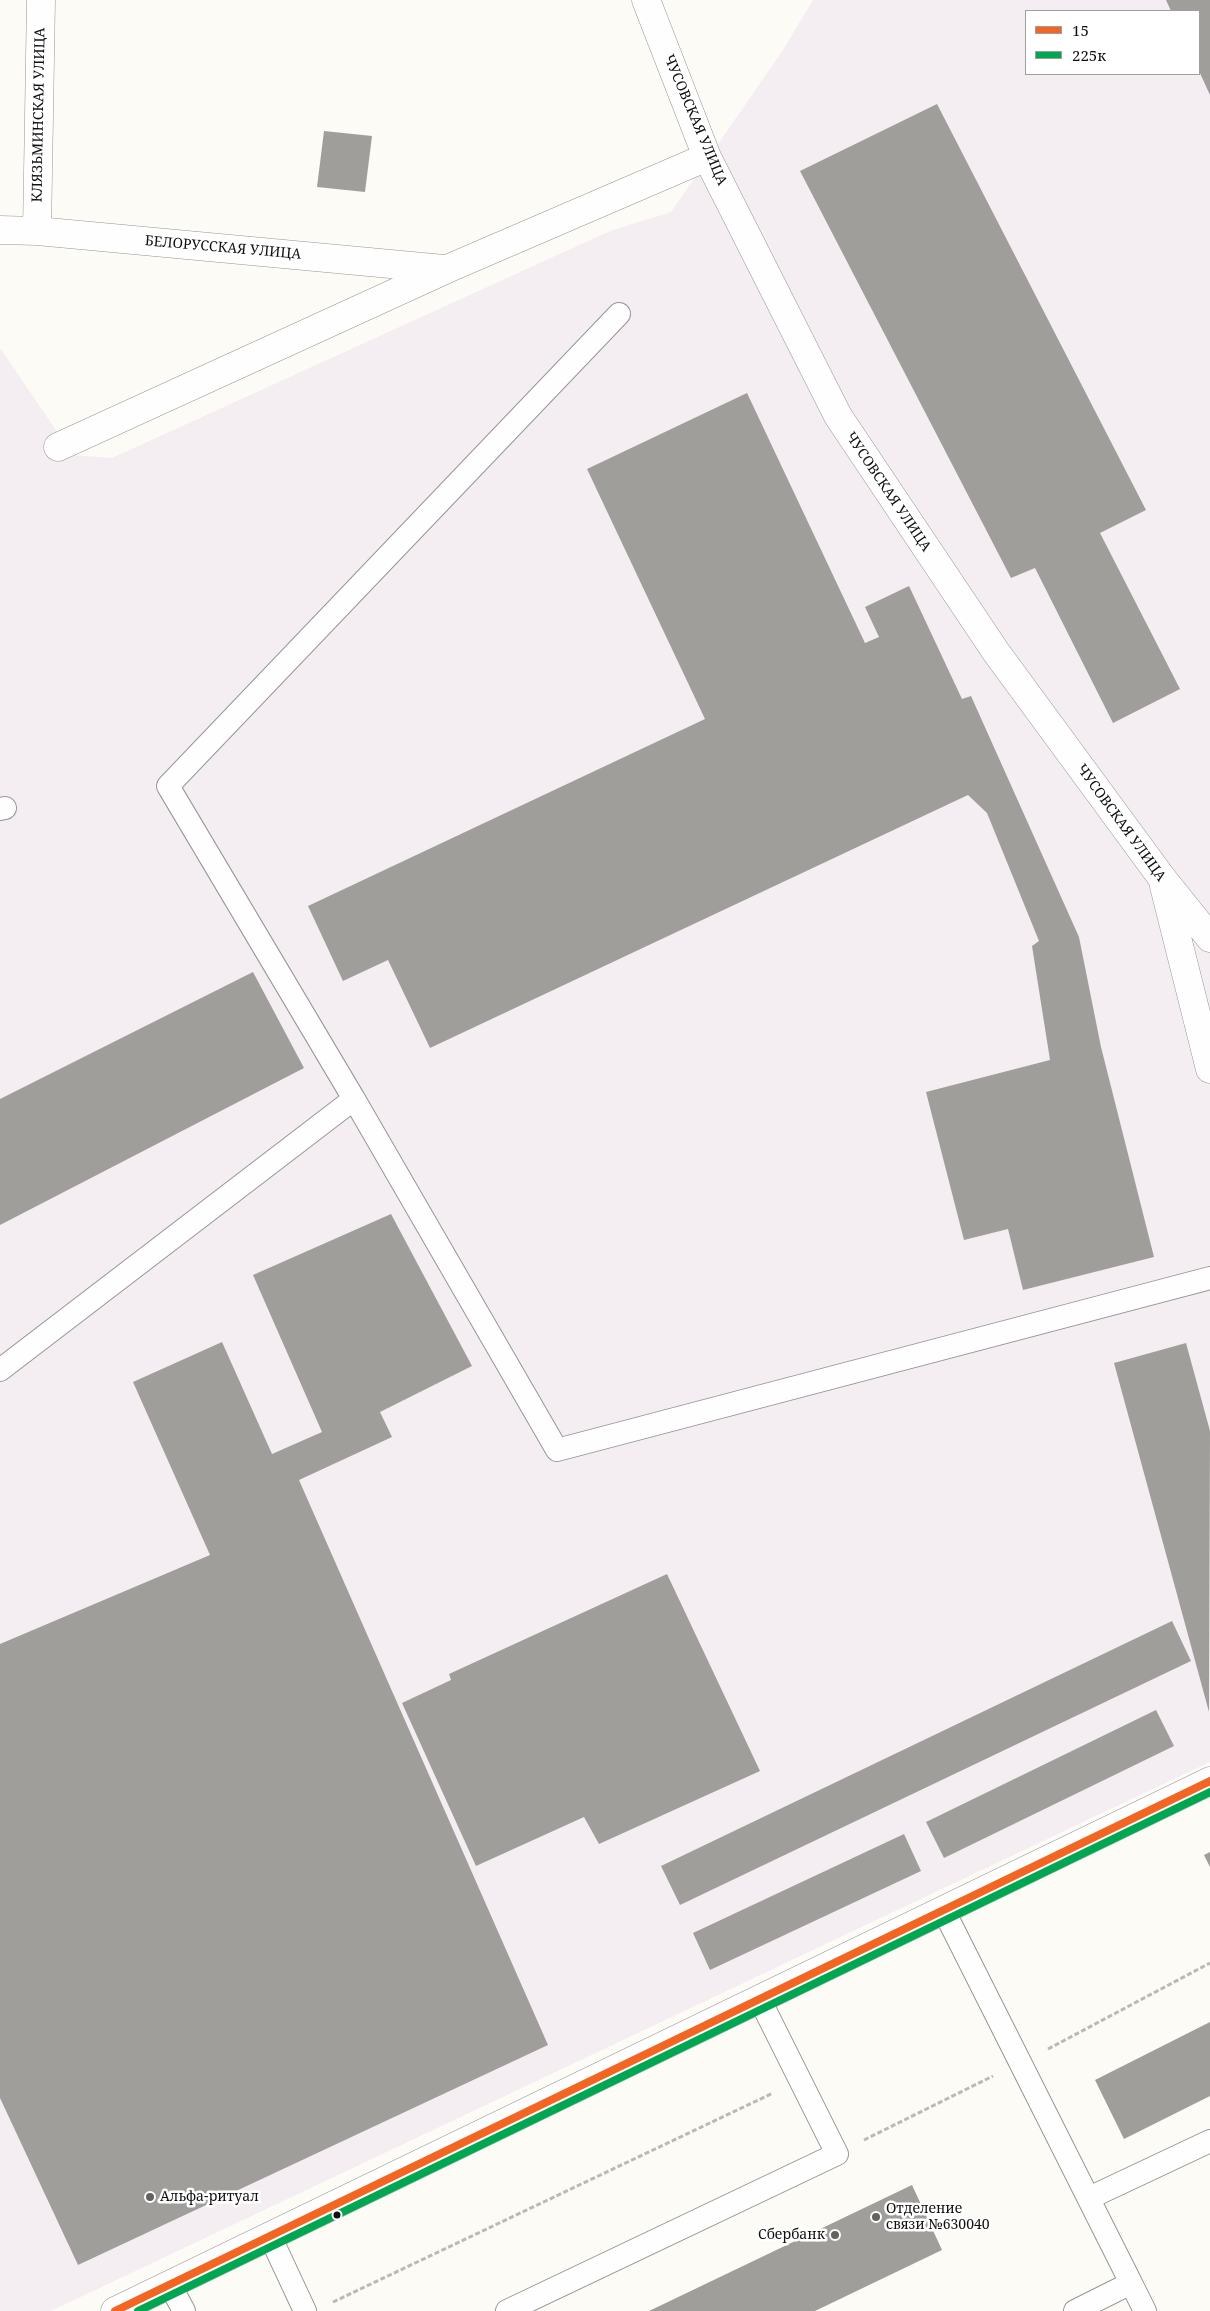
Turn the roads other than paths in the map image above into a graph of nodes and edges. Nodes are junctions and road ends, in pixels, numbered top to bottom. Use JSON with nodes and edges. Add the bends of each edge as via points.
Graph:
{"nodes":[{"id":1,"x":41,"y":0,"type":"edge"},
{"id":2,"x":646,"y":0,"type":"edge"},
{"id":3,"x":707,"y":157,"type":"junction"},
{"id":4,"x":0,"y":230,"type":"edge"},
{"id":5,"x":37,"y":231,"type":"junction"},
{"id":6,"x":447,"y":269,"type":"junction"},
{"id":7,"x":619,"y":314,"type":"dead end"},
{"id":8,"x":58,"y":447,"type":"dead end"},
{"id":9,"x":1162,"y":878,"type":"junction"},
{"id":10,"x":1210,"y":938,"type":"edge"},
{"id":11,"x":1210,"y":1069,"type":"edge"},
{"id":12,"x":354,"y":1099,"type":"junction"},
{"id":13,"x":1210,"y":1278,"type":"edge"},
{"id":14,"x":0,"y":1370,"type":"edge"},
{"id":15,"x":1210,"y":1781,"type":"edge"},
{"id":16,"x":944,"y":1911,"type":"junction"},
{"id":17,"x":760,"y":2000,"type":"junction"},
{"id":18,"x":1210,"y":2141,"type":"edge"},
{"id":19,"x":1089,"y":2198,"type":"junction"},
{"id":20,"x":270,"y":2236,"type":"junction"},
{"id":21,"x":1131,"y":2282,"type":"junction"},
{"id":22,"x":170,"y":2284,"type":"junction"},
{"id":23,"x":115,"y":2311,"type":"edge"},
{"id":24,"x":184,"y":2311,"type":"edge"},
{"id":25,"x":305,"y":2311,"type":"edge"},
{"id":26,"x":507,"y":2311,"type":"edge"},
{"id":27,"x":1075,"y":2311,"type":"edge"},
{"id":28,"x":1145,"y":2311,"type":"edge"}],
"edges":[{"from":1,"to":5,"type":"street","name":"КЛЯЗЬМИНСКАЯ УЛИЦА"},
{"from":2,"to":3,"type":"street","name":"ЧУСОВСКАЯ УЛИЦА"},
{"from":3,"to":6,"type":"street"},
{"from":3,"to":9,"type":"street","name":"ЧУСОВСКАЯ УЛИЦА","via":[[838,416],[996,652]]},
{"from":4,"to":5,"type":"street","name":"БЕЛОРУССКАЯ УЛИЦА"},
{"from":5,"to":6,"type":"street","name":"БЕЛОРУССКАЯ УЛИЦА"},
{"from":6,"to":8,"type":"street"},
{"from":7,"to":12,"type":"lane","via":[[168,786]]},
{"from":9,"to":10,"type":"street","name":"ЧУСОВСКАЯ УЛИЦА"},
{"from":9,"to":11,"type":"street"},
{"from":12,"to":13,"type":"lane","via":[[557,1450]]},
{"from":12,"to":14,"type":"lane"},
{"from":15,"to":16,"type":"street"},
{"from":16,"to":17,"type":"street"},
{"from":16,"to":19,"type":"lane"},
{"from":17,"to":20,"type":"street"},
{"from":17,"to":26,"type":"lane","via":[[837,2154]]},
{"from":18,"to":19,"type":"lane"},
{"from":19,"to":21,"type":"lane"},
{"from":20,"to":22,"type":"street"},
{"from":20,"to":25,"type":"lane"},
{"from":21,"to":27,"type":"lane"},
{"from":21,"to":28,"type":"lane"},
{"from":22,"to":23,"type":"street"},
{"from":22,"to":24,"type":"lane"}]}
